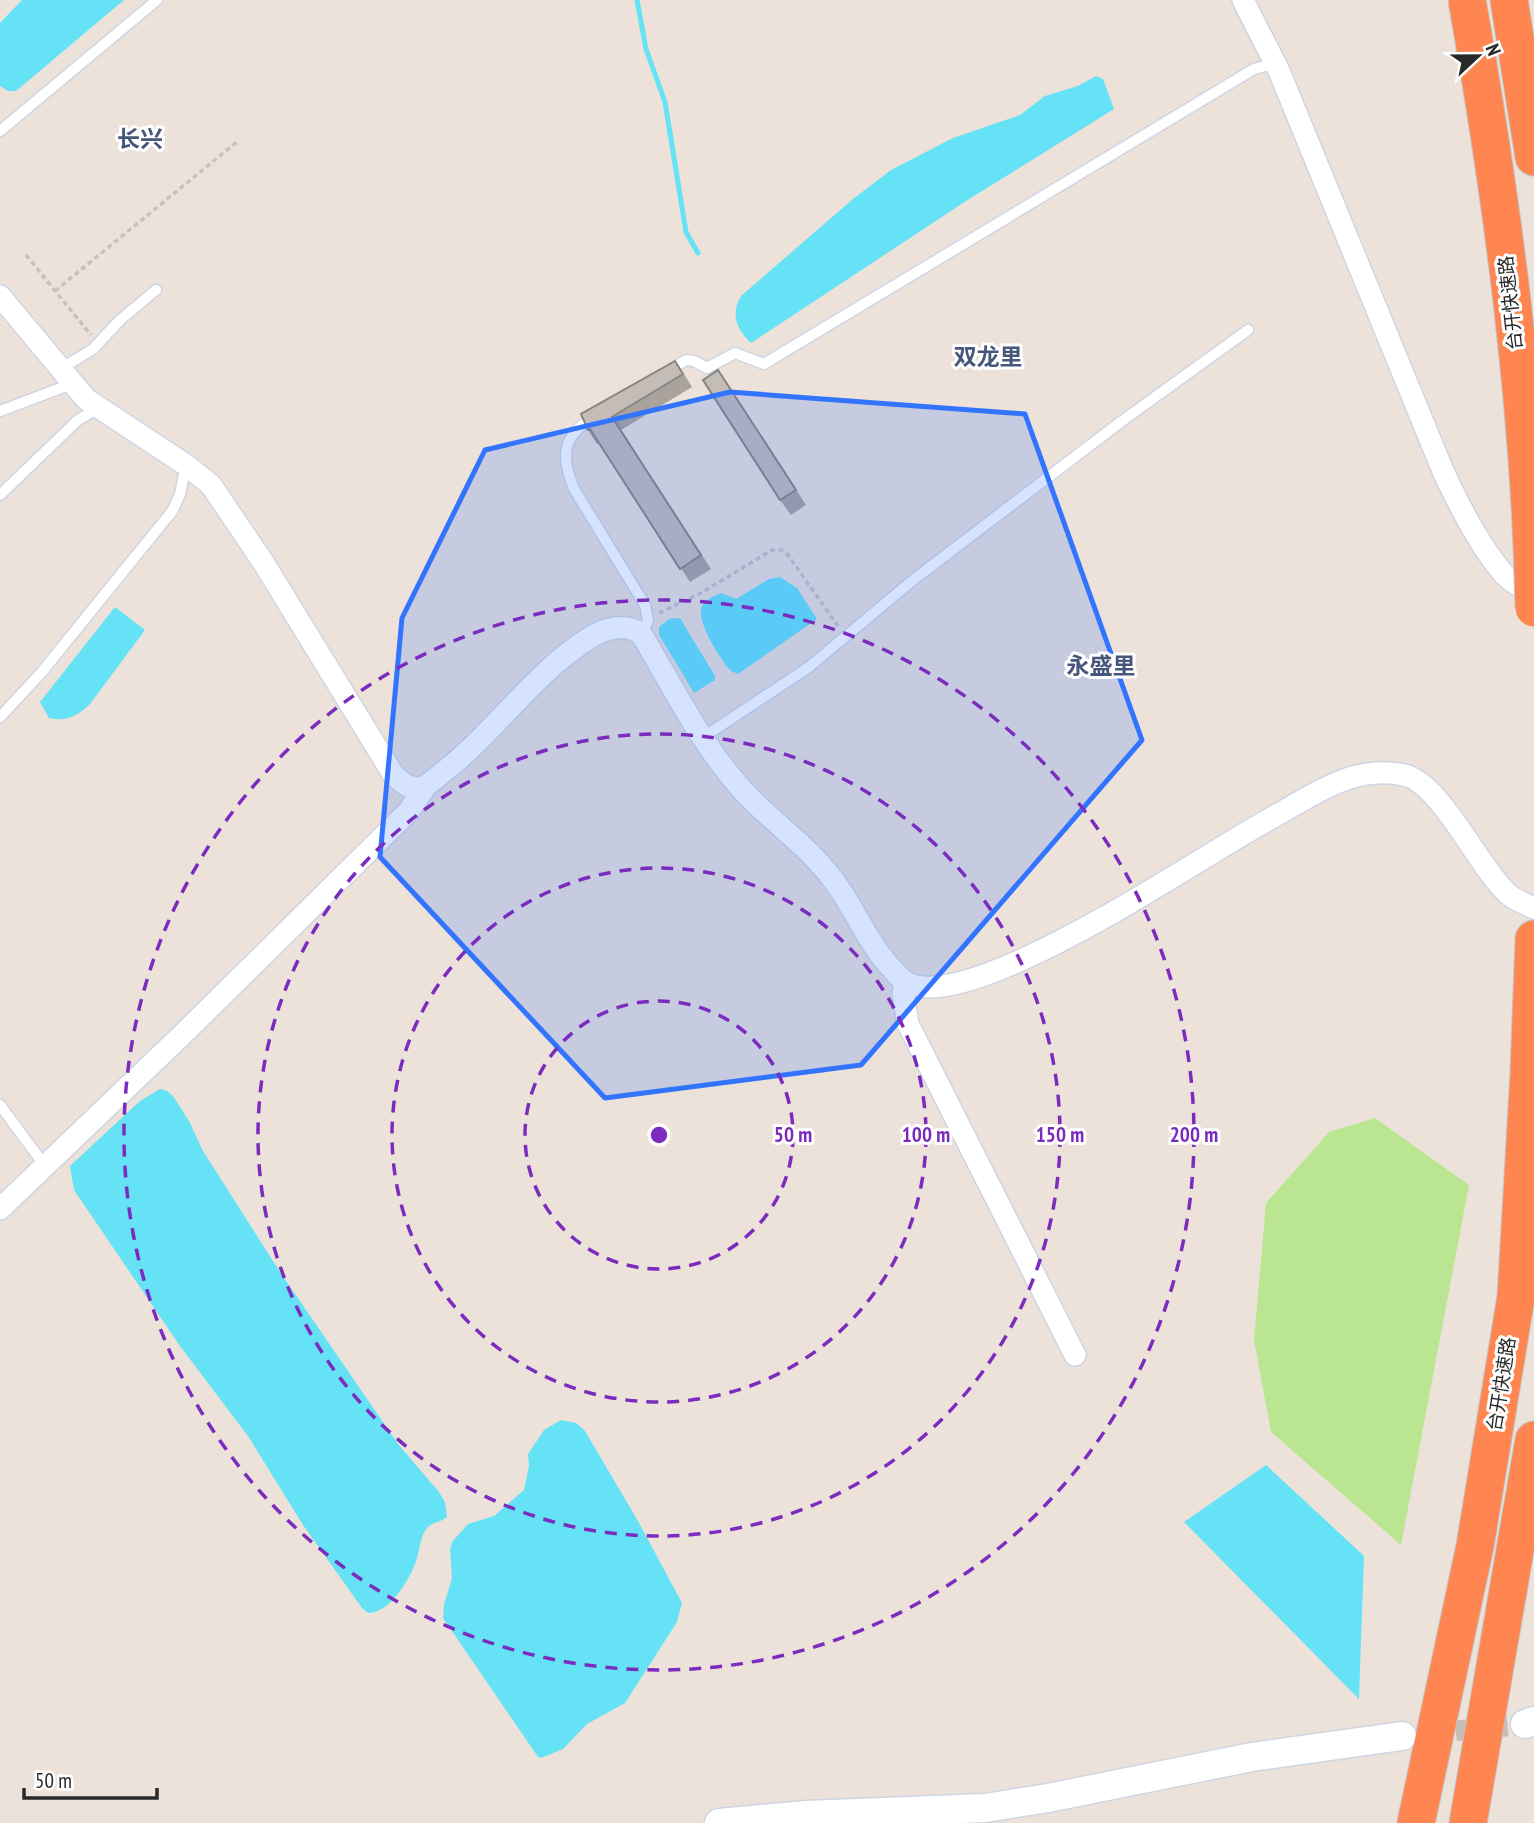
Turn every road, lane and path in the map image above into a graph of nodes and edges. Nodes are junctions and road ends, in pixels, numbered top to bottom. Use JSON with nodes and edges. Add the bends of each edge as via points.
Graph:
{"nodes":[{"id":1,"x":157,"y":0,"type":"edge"},
{"id":2,"x":1244,"y":0,"type":"edge"},
{"id":3,"x":1468,"y":0,"type":"edge"},
{"id":4,"x":1509,"y":0,"type":"edge"},
{"id":5,"x":1276,"y":63,"type":"junction"},
{"id":6,"x":0,"y":131,"type":"edge"},
{"id":7,"x":239,"y":141,"type":"dead end"},
{"id":8,"x":1534,"y":157,"type":"edge"},
{"id":9,"x":26,"y":255,"type":"dead end"},
{"id":10,"x":156,"y":290,"type":"dead end"},
{"id":11,"x":55,"y":291,"type":"junction"},
{"id":12,"x":0,"y":296,"type":"edge"},
{"id":13,"x":1248,"y":330,"type":"dead end"},
{"id":14,"x":97,"y":343,"type":"junction"},
{"id":15,"x":68,"y":376,"type":"junction"},
{"id":16,"x":653,"y":380,"type":"edge"},
{"id":17,"x":610,"y":407,"type":"edge"},
{"id":18,"x":98,"y":408,"type":"junction"},
{"id":19,"x":0,"y":411,"type":"edge"},
{"id":20,"x":186,"y":465,"type":"junction"},
{"id":21,"x":0,"y":495,"type":"edge"},
{"id":22,"x":1503,"y":574,"type":"junction"},
{"id":23,"x":1534,"y":592,"type":"edge"},
{"id":24,"x":1534,"y":608,"type":"edge"},
{"id":25,"x":1534,"y":618,"type":"edge"},
{"id":26,"x":644,"y":625,"type":"junction"},
{"id":27,"x":846,"y":636,"type":"junction"},
{"id":28,"x":0,"y":717,"type":"edge"},
{"id":29,"x":702,"y":738,"type":"junction"},
{"id":30,"x":426,"y":786,"type":"junction"},
{"id":31,"x":1534,"y":908,"type":"edge"},
{"id":32,"x":1534,"y":939,"type":"edge"},
{"id":33,"x":906,"y":982,"type":"junction"},
{"id":34,"x":0,"y":1105,"type":"edge"},
{"id":35,"x":45,"y":1166,"type":"junction"},
{"id":36,"x":0,"y":1209,"type":"edge"},
{"id":37,"x":1075,"y":1354,"type":"dead end"},
{"id":38,"x":1534,"y":1440,"type":"edge"},
{"id":39,"x":1402,"y":1737,"type":"tunnel mouth"},
{"id":40,"x":719,"y":1823,"type":"edge"},
{"id":41,"x":1416,"y":1823,"type":"edge"},
{"id":42,"x":1468,"y":1823,"type":"edge"}],
"edges":[{"from":1,"to":6,"type":"lane"},
{"from":2,"to":5,"type":"street"},
{"from":3,"to":24,"type":"highway","name":"台开快速路","bridge":true,"via":[[1510,292]]},
{"from":4,"to":8,"type":"highway"},
{"from":5,"to":16,"type":"lane","via":[[1254,69],[764,364],[734,353],[707,368],[686,360]]},
{"from":5,"to":22,"type":"street","via":[[1443,471]]},
{"from":7,"to":11,"type":"path"},
{"from":9,"to":11,"type":"path"},
{"from":10,"to":14,"type":"lane"},
{"from":11,"to":14,"type":"path"},
{"from":12,"to":15,"type":"street"},
{"from":13,"to":27,"type":"lane","via":[[1056,471]]},
{"from":14,"to":15,"type":"lane"},
{"from":15,"to":18,"type":"street"},
{"from":15,"to":19,"type":"lane"},
{"from":17,"to":26,"type":"lane","via":[[578,426],[565,459],[573,489],[645,605]]},
{"from":18,"to":20,"type":"street"},
{"from":18,"to":21,"type":"lane","via":[[78,420]]},
{"from":20,"to":28,"type":"lane","via":[[173,510]]},
{"from":20,"to":30,"type":"street","via":[[211,485],[256,551],[393,774],[403,784]]},
{"from":22,"to":23,"type":"street"},
{"from":22,"to":25,"type":"street"},
{"from":26,"to":27,"type":"path","via":[[772,550],[782,550]]},
{"from":26,"to":29,"type":"street"},
{"from":26,"to":30,"type":"street","via":[[622,627],[586,640],[463,757]]},
{"from":27,"to":29,"type":"lane","via":[[809,667]]},
{"from":29,"to":33,"type":"street","via":[[738,786],[831,877],[879,954]]},
{"from":30,"to":35,"type":"street","via":[[408,812]]},
{"from":31,"to":33,"type":"street","via":[[1512,897],[1491,875],[1427,786],[1407,775],[1370,772],[1347,778],[1251,829],[1068,939],[1008,967],[927,988]]},
{"from":32,"to":41,"type":"highway","name":"台开快速路","via":[[1516,1297],[1475,1546]]},
{"from":33,"to":37,"type":"street","via":[[908,1024]]},
{"from":34,"to":35,"type":"lane"},
{"from":35,"to":36,"type":"street"},
{"from":38,"to":42,"type":"highway"},
{"from":39,"to":40,"type":"street","via":[[1252,1757],[985,1808]]}]}
